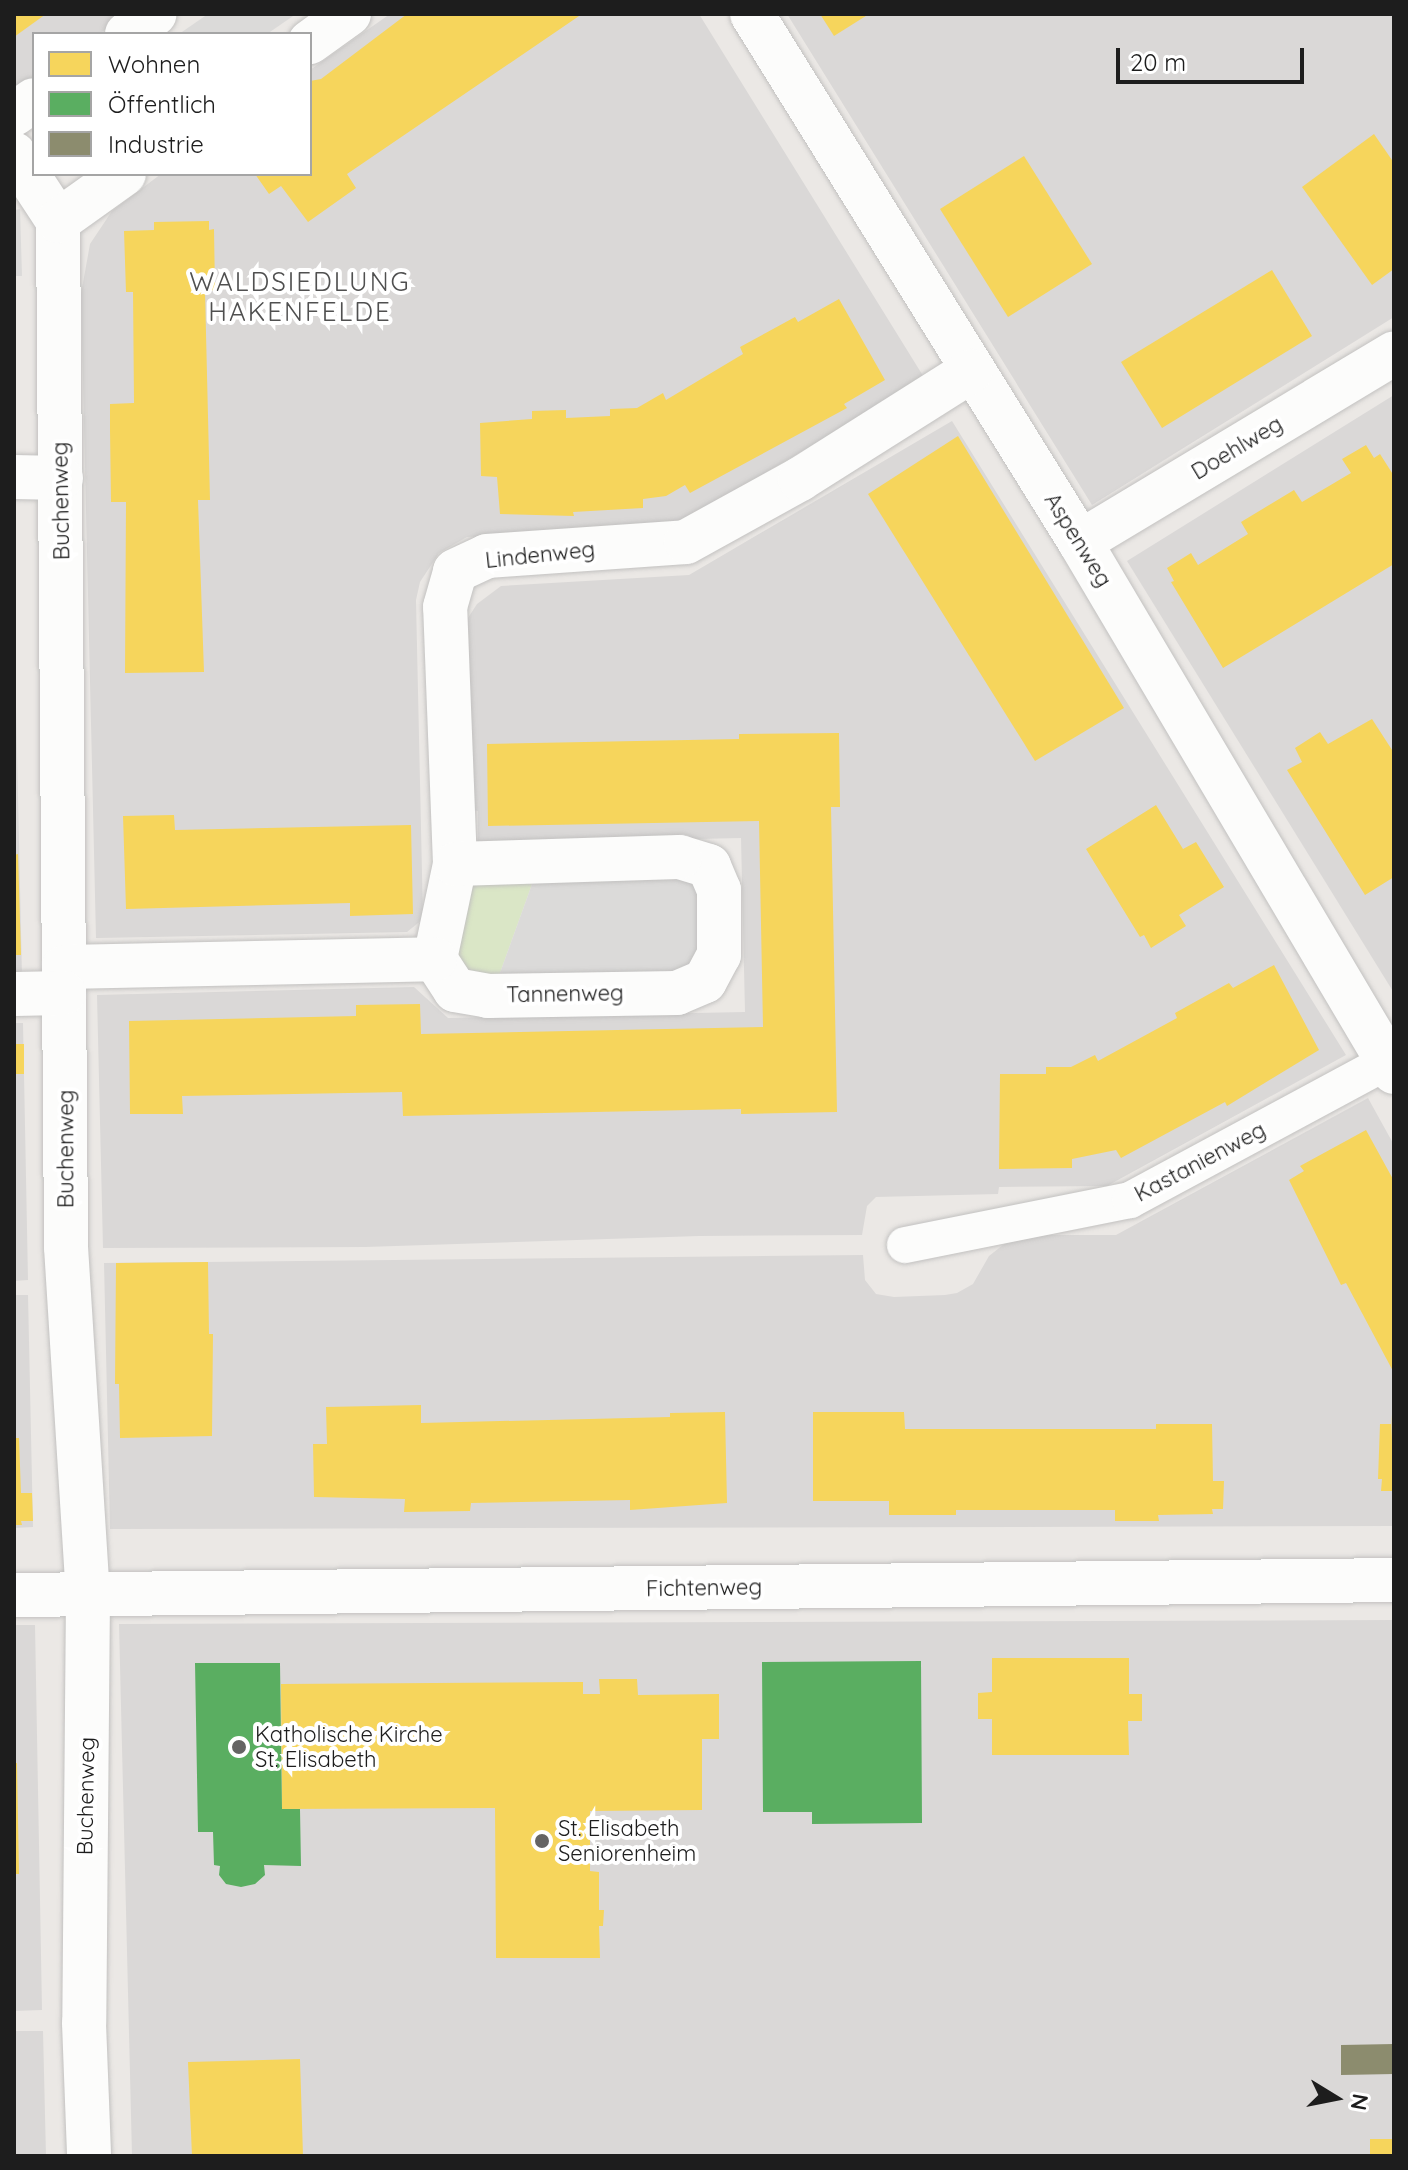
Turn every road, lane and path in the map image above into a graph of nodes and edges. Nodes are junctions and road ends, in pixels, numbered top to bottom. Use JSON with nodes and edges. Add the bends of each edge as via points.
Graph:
{"nodes":[{"id":1,"x":155,"y":14,"type":"edge"},
{"id":2,"x":349,"y":14,"type":"edge"},
{"id":3,"x":752,"y":14,"type":"edge"},
{"id":4,"x":130,"y":32,"type":"edge"},
{"id":5,"x":312,"y":41,"type":"edge"},
{"id":6,"x":32,"y":101,"type":"edge"},
{"id":7,"x":14,"y":114,"type":"edge"},
{"id":8,"x":14,"y":154,"type":"edge"},
{"id":9,"x":121,"y":176,"type":"edge"},
{"id":10,"x":58,"y":221,"type":"junction"},
{"id":11,"x":1394,"y":353,"type":"edge"},
{"id":12,"x":971,"y":371,"type":"junction"},
{"id":13,"x":14,"y":477,"type":"edge"},
{"id":14,"x":61,"y":478,"type":"junction"},
{"id":15,"x":1080,"y":542,"type":"junction"},
{"id":16,"x":455,"y":864,"type":"junction"},
{"id":17,"x":435,"y":959,"type":"junction"},
{"id":18,"x":64,"y":980,"type":"junction"},
{"id":19,"x":14,"y":994,"type":"edge"},
{"id":20,"x":1391,"y":1067,"type":"edge"},
{"id":21,"x":905,"y":1245,"type":"dead end"},
{"id":22,"x":1394,"y":1580,"type":"edge"},
{"id":23,"x":14,"y":1595,"type":"edge"},
{"id":24,"x":88,"y":1595,"type":"junction"},
{"id":25,"x":89,"y":2156,"type":"edge"}],
"edges":[{"from":1,"to":4,"type":"street"},
{"from":2,"to":5,"type":"street"},
{"from":3,"to":12,"type":"street","name":"Aspenweg"},
{"from":6,"to":7,"type":"street"},
{"from":8,"to":10,"type":"street"},
{"from":9,"to":10,"type":"street"},
{"from":10,"to":14,"type":"street","name":"Buchenweg"},
{"from":11,"to":15,"type":"street","name":"Doehlweg"},
{"from":12,"to":15,"type":"street","name":"Aspenweg"},
{"from":12,"to":16,"type":"street","name":"Lindenweg","via":[[800,479],[686,542],[487,556],[455,571],[445,607]]},
{"from":13,"to":14,"type":"street"},
{"from":14,"to":18,"type":"street","name":"Buchenweg"},
{"from":15,"to":20,"type":"street","name":"Aspenweg"},
{"from":16,"to":17,"type":"street","name":"Lindenweg"},
{"from":16,"to":17,"type":"street","name":"Tannenweg","via":[[680,857],[709,866],[719,890],[719,955],[705,981],[677,993],[488,996],[455,990]]},
{"from":17,"to":18,"type":"street"},
{"from":18,"to":19,"type":"street"},
{"from":18,"to":24,"type":"street","name":"Buchenweg","via":[[67,1290]]},
{"from":20,"to":21,"type":"lane","name":"Kastanienweg","via":[[1130,1200]]},
{"from":22,"to":24,"type":"street","name":"Fichtenweg"},
{"from":23,"to":24,"type":"street","name":"Fichtenweg"},
{"from":24,"to":25,"type":"street","name":"Buchenweg","via":[[84,2023]]}]}
